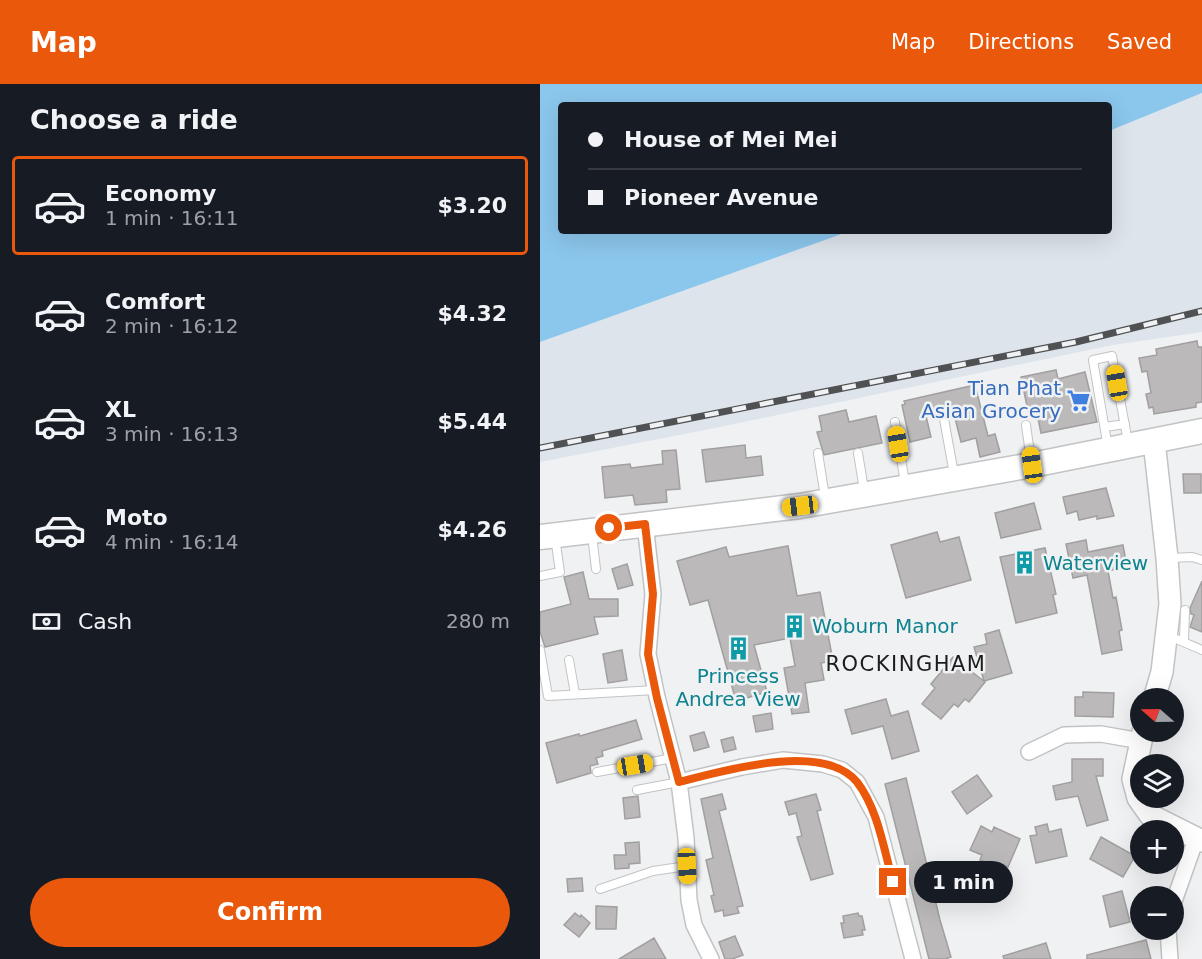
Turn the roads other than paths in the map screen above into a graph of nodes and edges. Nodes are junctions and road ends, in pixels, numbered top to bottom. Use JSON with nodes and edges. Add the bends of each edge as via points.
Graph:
{"nodes":[{"id":1,"x":944,"y":419,"type":"dead end"},
{"id":2,"x":895,"y":422,"type":"dead end"},
{"id":3,"x":1026,"y":425,"type":"dead end"},
{"id":4,"x":1202,"y":431,"type":"edge"},
{"id":5,"x":1117,"y":437,"type":"junction"},
{"id":6,"x":1154,"y":441,"type":"junction"},
{"id":7,"x":818,"y":453,"type":"dead end"},
{"id":8,"x":858,"y":453,"type":"dead end"},
{"id":9,"x":1032,"y":465,"type":"junction"},
{"id":10,"x":955,"y":479,"type":"junction"},
{"id":11,"x":906,"y":488,"type":"junction"},
{"id":12,"x":865,"y":495,"type":"junction"},
{"id":13,"x":826,"y":502,"type":"junction"},
{"id":14,"x":645,"y":524,"type":"junction"},
{"id":15,"x":591,"y":531,"type":"junction"},
{"id":16,"x":547,"y":536,"type":"edge"},
{"id":17,"x":1167,"y":558,"type":"junction"},
{"id":18,"x":1202,"y":561,"type":"edge"},
{"id":19,"x":596,"y":569,"type":"dead end"},
{"id":20,"x":540,"y":576,"type":"edge"},
{"id":21,"x":1185,"y":610,"type":"dead end"},
{"id":22,"x":1174,"y":638,"type":"junction"},
{"id":23,"x":540,"y":650,"type":"edge"},
{"id":24,"x":1202,"y":650,"type":"edge"},
{"id":25,"x":569,"y":660,"type":"dead end"},
{"id":26,"x":1157,"y":688,"type":"edge"},
{"id":27,"x":656,"y":690,"type":"junction"},
{"id":28,"x":575,"y":694,"type":"junction"},
{"id":29,"x":1130,"y":735,"type":"edge"},
{"id":30,"x":1141,"y":742,"type":"edge"},
{"id":31,"x":1029,"y":752,"type":"dead end"},
{"id":32,"x":674,"y":758,"type":"junction"},
{"id":33,"x":597,"y":772,"type":"dead end"},
{"id":34,"x":679,"y":782,"type":"junction"},
{"id":35,"x":637,"y":790,"type":"dead end"},
{"id":36,"x":1199,"y":840,"type":"edge"},
{"id":37,"x":687,"y":866,"type":"junction"},
{"id":38,"x":1180,"y":886,"type":"edge"},
{"id":39,"x":600,"y":889,"type":"dead end"},
{"id":40,"x":1169,"y":940,"type":"edge"},
{"id":41,"x":711,"y":959,"type":"edge"},
{"id":42,"x":913,"y":959,"type":"edge"},
{"id":43,"x":1170,"y":959,"type":"edge"}],
"edges":[{"from":1,"to":10,"type":"lane"},
{"from":2,"to":11,"type":"lane"},
{"from":3,"to":9,"type":"lane"},
{"from":4,"to":6,"type":"main road"},
{"from":5,"to":5,"type":"lane","via":[[1112,356],[1094,360]]},
{"from":5,"to":6,"type":"main road"},
{"from":5,"to":9,"type":"main road"},
{"from":6,"to":17,"type":"street"},
{"from":7,"to":13,"type":"lane"},
{"from":8,"to":12,"type":"lane"},
{"from":9,"to":10,"type":"main road"},
{"from":10,"to":11,"type":"main road"},
{"from":11,"to":12,"type":"main road"},
{"from":12,"to":13,"type":"main road"},
{"from":13,"to":14,"type":"main road"},
{"from":14,"to":15,"type":"main road"},
{"from":14,"to":27,"type":"street","via":[[653,594],[648,654]]},
{"from":15,"to":16,"type":"main road"},
{"from":15,"to":19,"type":"lane"},
{"from":16,"to":20,"type":"lane","via":[[560,572]]},
{"from":17,"to":18,"type":"lane","via":[[1192,557]]},
{"from":17,"to":22,"type":"street"},
{"from":21,"to":22,"type":"lane"},
{"from":22,"to":24,"type":"lane"},
{"from":22,"to":26,"type":"street"},
{"from":23,"to":28,"type":"lane","via":[[548,696]]},
{"from":25,"to":28,"type":"lane"},
{"from":27,"to":28,"type":"lane"},
{"from":27,"to":32,"type":"street"},
{"from":29,"to":31,"type":"street","via":[[1064,735]]},
{"from":30,"to":36,"type":"street","via":[[1133,779],[1138,798],[1149,814]]},
{"from":32,"to":33,"type":"lane"},
{"from":32,"to":34,"type":"street"},
{"from":34,"to":35,"type":"lane"},
{"from":34,"to":37,"type":"street"},
{"from":34,"to":42,"type":"street","via":[[783,760],[842,770],[857,782],[876,817]]},
{"from":36,"to":38,"type":"street"},
{"from":37,"to":39,"type":"lane","via":[[653,871]]},
{"from":37,"to":41,"type":"street","via":[[694,925]]},
{"from":40,"to":43,"type":"street"}]}
